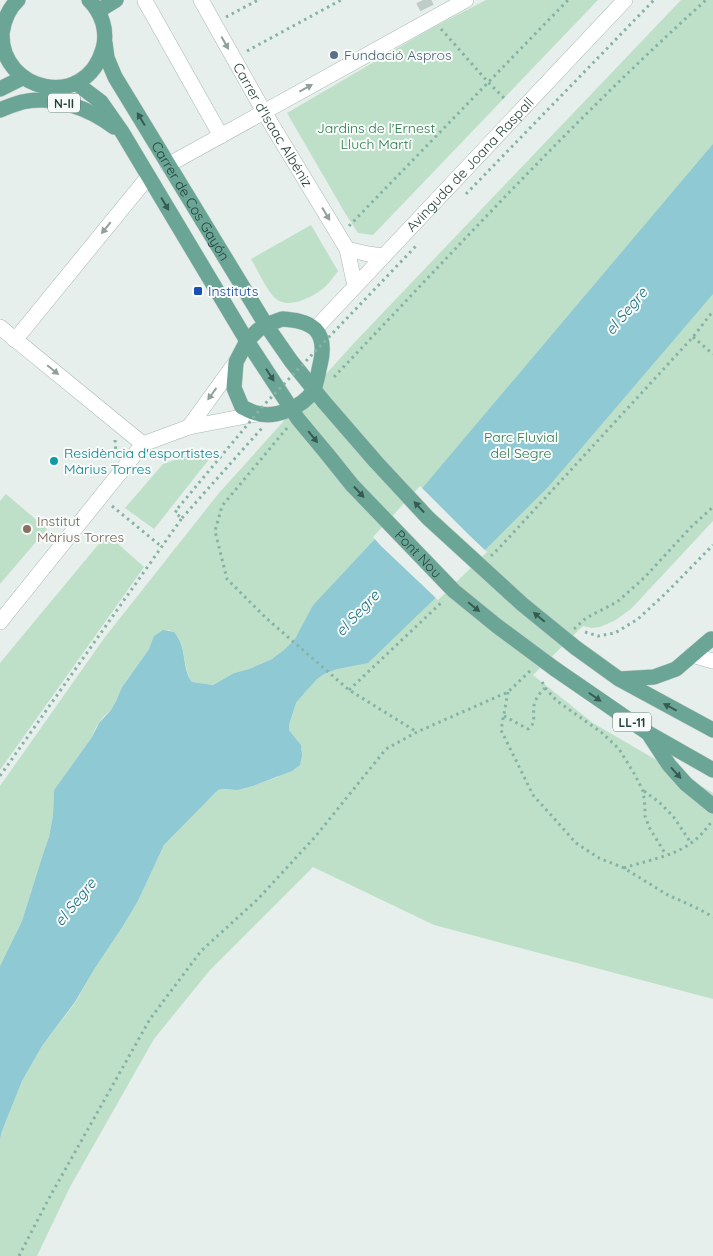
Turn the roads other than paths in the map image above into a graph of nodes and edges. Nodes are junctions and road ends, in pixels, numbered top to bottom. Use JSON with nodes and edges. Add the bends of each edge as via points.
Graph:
{"nodes":[{"id":1,"x":18,"y":0,"type":"edge"},
{"id":2,"x":116,"y":0,"type":"edge"},
{"id":3,"x":201,"y":0,"type":"edge"},
{"id":4,"x":466,"y":0,"type":"edge"},
{"id":5,"x":625,"y":0,"type":"edge"},
{"id":6,"x":145,"y":1,"type":"edge"},
{"id":7,"x":94,"y":5,"type":"edge"},
{"id":8,"x":1,"y":41,"type":"edge"},
{"id":9,"x":105,"y":43,"type":"junction"},
{"id":10,"x":22,"y":78,"type":"junction"},
{"id":11,"x":76,"y":83,"type":"junction"},
{"id":12,"x":0,"y":89,"type":"edge"},
{"id":13,"x":0,"y":110,"type":"edge"},
{"id":14,"x":264,"y":112,"type":"junction"},
{"id":15,"x":122,"y":132,"type":"junction"},
{"id":16,"x":221,"y":136,"type":"junction"},
{"id":17,"x":168,"y":165,"type":"junction"},
{"id":18,"x":148,"y":176,"type":"junction"},
{"id":19,"x":347,"y":249,"type":"junction"},
{"id":20,"x":383,"y":256,"type":"junction"},
{"id":21,"x":355,"y":286,"type":"junction"},
{"id":22,"x":266,"y":326,"type":"junction"},
{"id":23,"x":0,"y":327,"type":"edge"},
{"id":24,"x":315,"y":329,"type":"junction"},
{"id":25,"x":15,"y":340,"type":"junction"},
{"id":26,"x":248,"y":341,"type":"junction"},
{"id":27,"x":236,"y":362,"type":"junction"},
{"id":28,"x":319,"y":395,"type":"junction"},
{"id":29,"x":296,"y":415,"type":"junction"},
{"id":30,"x":261,"y":420,"type":"junction"},
{"id":31,"x":189,"y":427,"type":"junction"},
{"id":32,"x":143,"y":444,"type":"junction"},
{"id":33,"x":0,"y":622,"type":"edge"},
{"id":34,"x":712,"y":641,"type":"edge"},
{"id":35,"x":692,"y":655,"type":"junction"},
{"id":36,"x":713,"y":661,"type":"edge"},
{"id":37,"x":619,"y":679,"type":"junction"},
{"id":38,"x":713,"y":730,"type":"edge"},
{"id":39,"x":648,"y":733,"type":"junction"},
{"id":40,"x":713,"y":770,"type":"edge"},
{"id":41,"x":713,"y":806,"type":"edge"}],
"edges":[{"from":1,"to":8,"type":"main road","via":[[4,22]]},
{"from":2,"to":7,"type":"main road"},
{"from":3,"to":14,"type":"street","name":"Carrer d'Isaac Albéniz","one_way":true},
{"from":14,"to":4,"type":"street","one_way":true,"via":[[430,13]]},
{"from":5,"to":20,"type":"street","name":"Avinguda de Joana Raspall"},
{"from":6,"to":16,"type":"street"},
{"from":7,"to":9,"type":"main road","name":"Carrer de Cos Gayón","via":[[104,26]]},
{"from":8,"to":10,"type":"main road","via":[[8,61]]},
{"from":9,"to":11,"type":"main road","via":[[100,59],[90,73]]},
{"from":17,"to":9,"type":"main road","name":"Carrer de Cos Gayón","one_way":true,"via":[[115,78]]},
{"from":10,"to":11,"type":"main road","via":[[39,86],[58,88]]},
{"from":10,"to":12,"type":"main road"},
{"from":11,"to":15,"type":"main road","name":"Carrer de Cos Gayón","via":[[101,102]]},
{"from":13,"to":15,"type":"main road","number":"N-II","via":[[22,102],[44,100],[62,103],[84,109]]},
{"from":14,"to":16,"type":"street"},
{"from":14,"to":19,"type":"street","name":"Carrer d'Isaac Albéniz","one_way":true},
{"from":15,"to":18,"type":"main road","name":"Carrer de Cos Gayón"},
{"from":16,"to":17,"type":"street"},
{"from":17,"to":22,"type":"main road","name":"Carrer de Cos Gayón"},
{"from":18,"to":25,"type":"street","one_way":true},
{"from":18,"to":26,"type":"main road","name":"Carrer de Cos Gayón","one_way":true},
{"from":19,"to":20,"type":"street"},
{"from":19,"to":21,"type":"street","name":"Carrer d'Isaac Albéniz"},
{"from":20,"to":21,"type":"street","name":"Avinguda de Joana Raspall"},
{"from":21,"to":24,"type":"street","name":"Avinguda de Joana Raspall"},
{"from":22,"to":24,"type":"main road","via":[[282,319],[300,321]]},
{"from":22,"to":26,"type":"main road"},
{"from":22,"to":28,"type":"main road","name":"Carrer de Cos Gayón"},
{"from":23,"to":25,"type":"street"},
{"from":24,"to":28,"type":"main road","via":[[322,342]]},
{"from":25,"to":32,"type":"street","one_way":true},
{"from":26,"to":27,"type":"main road"},
{"from":26,"to":29,"type":"main road","name":"Carrer de Cos Gayón","one_way":true},
{"from":27,"to":30,"type":"main road","via":[[234,388],[242,407]]},
{"from":27,"to":31,"type":"street","one_way":true},
{"from":28,"to":29,"type":"main road","via":[[305,400]]},
{"from":37,"to":28,"type":"main road","number":"LL-11","one_way":true,"bridge":true,"via":[[522,604],[428,518]]},
{"from":29,"to":30,"type":"main road","via":[[274,414]]},
{"from":29,"to":39,"type":"main road","name":"Pont Nou","number":"LL-11","one_way":true,"bridge":true,"via":[[352,485],[454,591],[555,669]]},
{"from":30,"to":31,"type":"street"},
{"from":31,"to":32,"type":"street"},
{"from":32,"to":33,"type":"street"},
{"from":34,"to":35,"type":"main road"},
{"from":35,"to":36,"type":"street"},
{"from":35,"to":37,"type":"main road","via":[[676,669],[654,677]]},
{"from":38,"to":37,"type":"main road","number":"LL-11","one_way":true},
{"from":39,"to":40,"type":"main road","number":"LL-11"},
{"from":39,"to":41,"type":"main road","one_way":true,"via":[[669,766]]}]}
